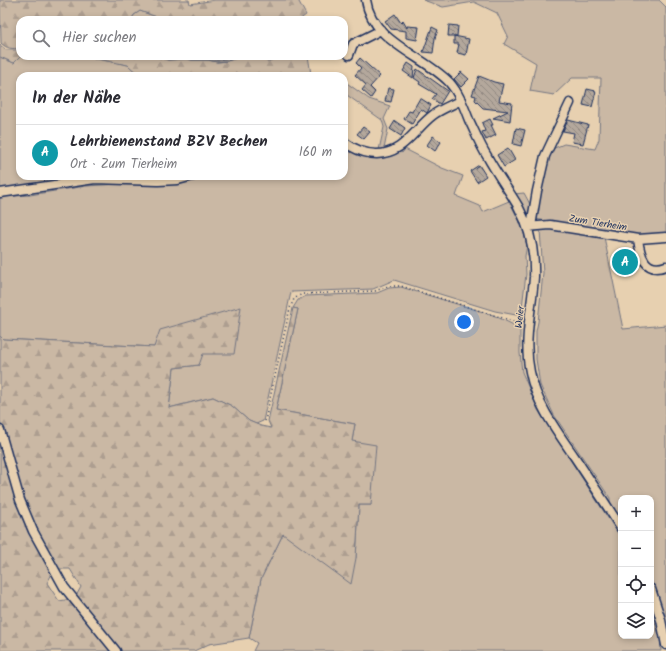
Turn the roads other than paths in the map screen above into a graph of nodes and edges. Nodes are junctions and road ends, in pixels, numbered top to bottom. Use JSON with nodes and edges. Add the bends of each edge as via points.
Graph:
{"nodes":[{"id":1,"x":366,"y":0,"type":"edge"},
{"id":2,"x":381,"y":30,"type":"junction"},
{"id":3,"x":349,"y":55,"type":"dead end"},
{"id":4,"x":461,"y":100,"type":"junction"},
{"id":5,"x":570,"y":103,"type":"dead end"},
{"id":6,"x":348,"y":145,"type":"edge"},
{"id":7,"x":89,"y":180,"type":"edge"},
{"id":8,"x":127,"y":180,"type":"edge"},
{"id":9,"x":178,"y":180,"type":"edge"},
{"id":10,"x":0,"y":193,"type":"edge"},
{"id":11,"x":529,"y":226,"type":"junction"},
{"id":12,"x":666,"y":236,"type":"edge"},
{"id":13,"x":638,"y":239,"type":"junction"},
{"id":14,"x":666,"y":266,"type":"edge"},
{"id":15,"x":0,"y":430,"type":"edge"},
{"id":16,"x":618,"y":523,"type":"edge"},
{"id":17,"x":654,"y":598,"type":"edge"},
{"id":18,"x":666,"y":645,"type":"edge"},
{"id":19,"x":116,"y":651,"type":"edge"}],
"edges":[{"from":1,"to":2,"type":"street","name":"Weier","via":[[371,17]]},
{"from":2,"to":3,"type":"street","via":[[353,44]]},
{"from":2,"to":4,"type":"street","name":"Weier","via":[[400,47],[443,77]]},
{"from":4,"to":6,"type":"street","via":[[434,114],[399,147],[388,152],[368,154]]},
{"from":4,"to":11,"type":"street","name":"Weier","via":[[486,156]]},
{"from":5,"to":11,"type":"street","via":[[545,156]]},
{"from":7,"to":10,"type":"street"},
{"from":8,"to":9,"type":"street"},
{"from":11,"to":13,"type":"street","name":"Zum Tierheim","via":[[550,225]]},
{"from":11,"to":16,"type":"street","name":"Weier","via":[[534,277],[528,326],[527,350],[530,373],[538,398],[556,429]]},
{"from":12,"to":13,"type":"street","name":"Zum Tierheim"},
{"from":13,"to":14,"type":"street","via":[[640,255],[646,264],[652,267]]},
{"from":15,"to":19,"type":"street","via":[[20,500],[33,531],[64,587]]},
{"from":17,"to":18,"type":"street"}]}
